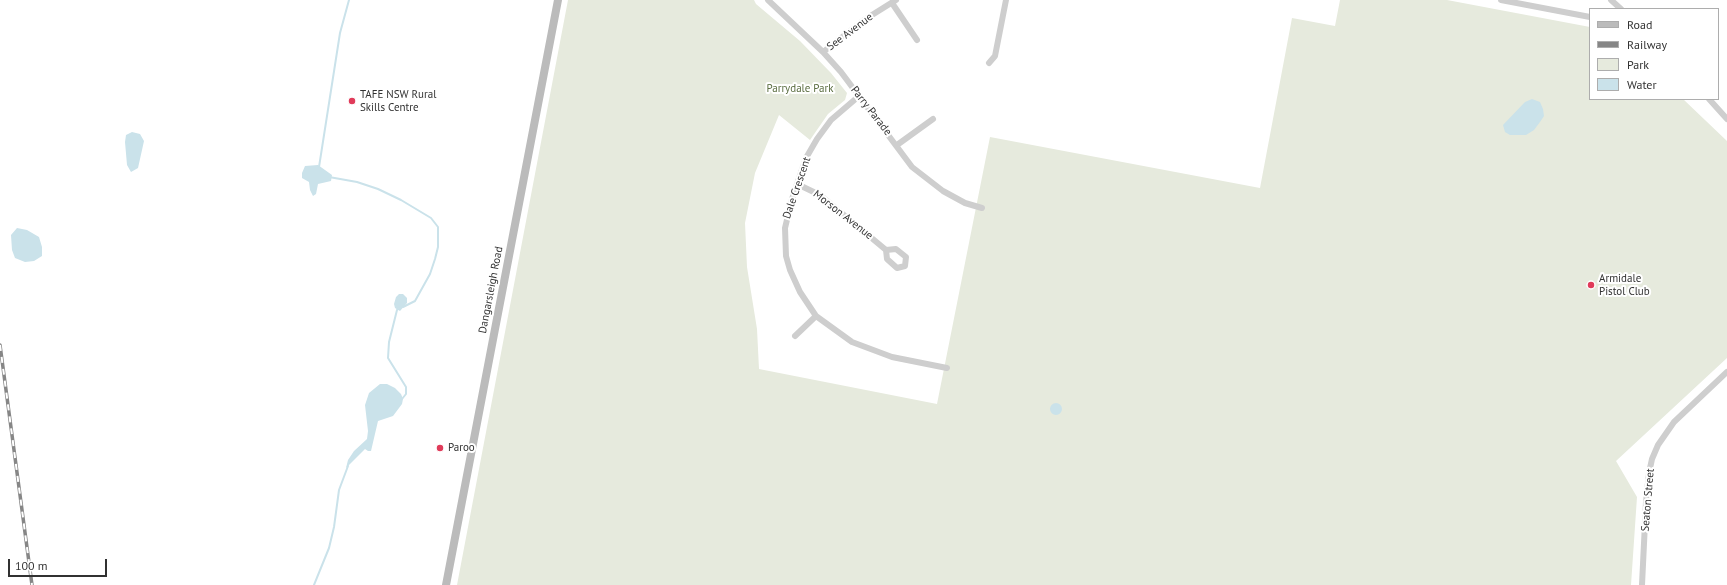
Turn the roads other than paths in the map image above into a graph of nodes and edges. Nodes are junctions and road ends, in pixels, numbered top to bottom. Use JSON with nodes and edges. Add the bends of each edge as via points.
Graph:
{"nodes":[{"id":1,"x":558,"y":0,"type":"edge"},
{"id":2,"x":768,"y":0,"type":"edge"},
{"id":3,"x":1006,"y":0,"type":"edge"},
{"id":4,"x":1502,"y":0,"type":"edge"},
{"id":5,"x":1611,"y":0,"type":"edge"},
{"id":6,"x":894,"y":1,"type":"edge"},
{"id":7,"x":1620,"y":8,"type":"edge"},
{"id":8,"x":1589,"y":17,"type":"edge"},
{"id":9,"x":917,"y":40,"type":"dead end"},
{"id":10,"x":823,"y":52,"type":"junction"},
{"id":11,"x":989,"y":64,"type":"dead end"},
{"id":12,"x":859,"y":96,"type":"junction"},
{"id":13,"x":1710,"y":100,"type":"edge"},
{"id":14,"x":932,"y":119,"type":"dead end"},
{"id":15,"x":1727,"y":119,"type":"edge"},
{"id":16,"x":897,"y":145,"type":"junction"},
{"id":17,"x":797,"y":184,"type":"junction"},
{"id":18,"x":982,"y":208,"type":"dead end"},
{"id":19,"x":886,"y":250,"type":"dead end"},
{"id":20,"x":816,"y":316,"type":"junction"},
{"id":21,"x":795,"y":336,"type":"dead end"},
{"id":22,"x":947,"y":368,"type":"dead end"},
{"id":23,"x":1727,"y":372,"type":"edge"},
{"id":24,"x":446,"y":585,"type":"edge"},
{"id":25,"x":1642,"y":585,"type":"edge"}],
"edges":[{"from":1,"to":24,"type":"street","name":"Dangarsleigh Road"},
{"from":2,"to":10,"type":"street","name":"Parry Parade"},
{"from":3,"to":11,"type":"street","via":[[995,56]]},
{"from":4,"to":8,"type":"street"},
{"from":5,"to":7,"type":"street"},
{"from":6,"to":9,"type":"street"},
{"from":6,"to":10,"type":"street","name":"See Avenue","via":[[864,20]]},
{"from":10,"to":12,"type":"street","name":"Parry Parade"},
{"from":12,"to":16,"type":"street","name":"Parry Parade"},
{"from":12,"to":17,"type":"street","name":"Dale Crescent","via":[[831,120],[816,139]]},
{"from":13,"to":15,"type":"street"},
{"from":14,"to":16,"type":"street"},
{"from":16,"to":18,"type":"street","name":"Parry Parade","via":[[912,167],[927,180],[965,203]]},
{"from":17,"to":19,"type":"street","name":"Morson Avenue","via":[[820,195]]},
{"from":17,"to":20,"type":"street","name":"Dale Crescent","via":[[785,228],[786,256],[795,281]]},
{"from":20,"to":21,"type":"street"},
{"from":20,"to":22,"type":"street","name":"Dale Crescent","via":[[852,342],[878,353]]},
{"from":23,"to":25,"type":"street","name":"Seaton Street","via":[[1674,422],[1652,459],[1646,502]]}]}
